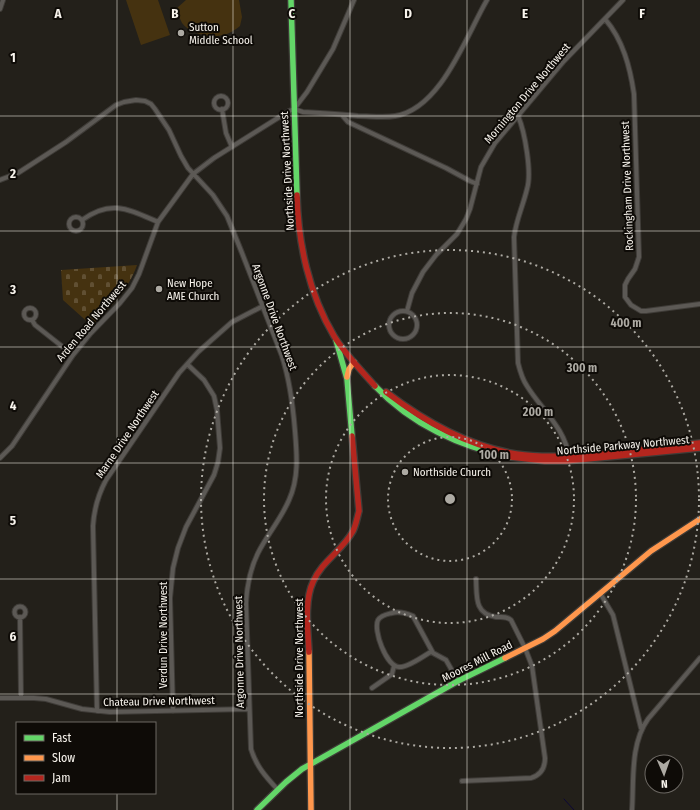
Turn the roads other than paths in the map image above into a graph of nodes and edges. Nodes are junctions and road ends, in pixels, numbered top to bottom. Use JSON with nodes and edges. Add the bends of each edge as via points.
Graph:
{"nodes":[{"id":1,"x":3,"y":0,"type":"edge"},
{"id":2,"x":291,"y":0,"type":"edge"},
{"id":3,"x":354,"y":0,"type":"edge"},
{"id":4,"x":487,"y":0,"type":"edge"},
{"id":5,"x":623,"y":0,"type":"edge"},
{"id":6,"x":0,"y":9,"type":"edge"},
{"id":7,"x":605,"y":19,"type":"junction"},
{"id":8,"x":222,"y":109,"type":"dead end"},
{"id":9,"x":294,"y":109,"type":"junction"},
{"id":10,"x":342,"y":114,"type":"junction"},
{"id":11,"x":518,"y":116,"type":"junction"},
{"id":12,"x":232,"y":147,"type":"junction"},
{"id":13,"x":0,"y":174,"type":"edge"},
{"id":14,"x":193,"y":174,"type":"junction"},
{"id":15,"x":0,"y":180,"type":"edge"},
{"id":16,"x":477,"y":184,"type":"junction"},
{"id":17,"x":82,"y":220,"type":"dead end"},
{"id":18,"x":158,"y":222,"type":"junction"},
{"id":19,"x":700,"y":304,"type":"edge"},
{"id":20,"x":263,"y":306,"type":"junction"},
{"id":21,"x":407,"y":312,"type":"junction"},
{"id":22,"x":32,"y":320,"type":"dead end"},
{"id":23,"x":334,"y":335,"type":"junction"},
{"id":24,"x":73,"y":355,"type":"junction"},
{"id":25,"x":353,"y":360,"type":"junction"},
{"id":26,"x":187,"y":364,"type":"junction"},
{"id":27,"x":345,"y":370,"type":"junction"},
{"id":28,"x":347,"y":379,"type":"junction"},
{"id":29,"x":700,"y":443,"type":"edge"},
{"id":30,"x":700,"y":448,"type":"edge"},
{"id":31,"x":0,"y":458,"type":"edge"},
{"id":32,"x":569,"y":459,"type":"junction"},
{"id":33,"x":700,"y":519,"type":"edge"},
{"id":34,"x":476,"y":579,"type":"dead end"},
{"id":35,"x":600,"y":593,"type":"junction"},
{"id":36,"x":20,"y":617,"type":"dead end"},
{"id":37,"x":525,"y":648,"type":"junction"},
{"id":38,"x":432,"y":652,"type":"junction"},
{"id":39,"x":700,"y":658,"type":"edge"},
{"id":40,"x":394,"y":666,"type":"junction"},
{"id":41,"x":458,"y":681,"type":"junction"},
{"id":42,"x":372,"y":688,"type":"dead end"},
{"id":43,"x":0,"y":698,"type":"edge"},
{"id":44,"x":21,"y":698,"type":"junction"},
{"id":45,"x":249,"y":708,"type":"junction"},
{"id":46,"x":173,"y":710,"type":"junction"},
{"id":47,"x":97,"y":711,"type":"junction"},
{"id":48,"x":641,"y":728,"type":"junction"},
{"id":49,"x":309,"y":766,"type":"junction"},
{"id":50,"x":462,"y":781,"type":"dead end"},
{"id":51,"x":278,"y":790,"type":"junction"},
{"id":52,"x":257,"y":810,"type":"edge"},
{"id":53,"x":311,"y":810,"type":"edge"},
{"id":54,"x":632,"y":810,"type":"edge"}],
"edges":[{"from":1,"to":6,"type":"street"},
{"from":2,"to":9,"type":"street","name":"Northside Drive Northwest"},
{"from":3,"to":9,"type":"street","name":"Arden Road Northwest","via":[[333,49]]},
{"from":4,"to":10,"type":"street","via":[[448,72],[418,107],[394,116]]},
{"from":5,"to":7,"type":"street","name":"Mornington Drive Northwest"},
{"from":7,"to":11,"type":"street","name":"Mornington Drive Northwest","via":[[563,62]]},
{"from":7,"to":19,"type":"street","name":"Rockingham Drive Northwest","via":[[624,52],[632,76],[634,94],[638,258],[635,269],[625,285],[625,297],[631,305],[641,311]]},
{"from":8,"to":12,"type":"street","via":[[226,133]]},
{"from":9,"to":10,"type":"street","via":[[303,112]]},
{"from":9,"to":12,"type":"street","name":"Arden Road Northwest"},
{"from":9,"to":23,"type":"street","name":"Northside Drive Northwest","via":[[297,211],[301,243],[313,288]]},
{"from":10,"to":16,"type":"street","via":[[348,122]]},
{"from":11,"to":16,"type":"street","name":"Mornington Drive Northwest","via":[[489,152],[481,167]]},
{"from":11,"to":32,"type":"street","via":[[529,176],[514,237],[518,363],[526,385],[562,436]]},
{"from":12,"to":14,"type":"street","name":"Arden Road Northwest"},
{"from":13,"to":15,"type":"street"},
{"from":14,"to":15,"type":"street","name":"Argonne Drive Northwest","via":[[156,109],[145,101],[136,100],[116,105],[66,142],[18,173]]},
{"from":14,"to":18,"type":"street","name":"Arden Road Northwest"},
{"from":14,"to":20,"type":"street","name":"Argonne Drive Northwest","via":[[213,195],[226,216]]},
{"from":16,"to":21,"type":"street","name":"Mornington Drive Northwest","via":[[466,219],[457,234],[423,272],[412,293]]},
{"from":17,"to":18,"type":"street","via":[[101,209],[117,207]]},
{"from":18,"to":24,"type":"street","name":"Arden Road Northwest","via":[[132,288]]},
{"from":20,"to":26,"type":"street","name":"Marne Drive Northwest","via":[[232,322]]},
{"from":20,"to":45,"type":"street","name":"Argonne Drive Northwest","via":[[288,376],[297,467],[290,500],[258,553],[248,581],[246,603]]},
{"from":21,"to":21,"type":"street","via":[[396,313],[390,321],[391,332],[399,339],[410,338],[417,329],[416,318]]},
{"from":22,"to":24,"type":"street"},
{"from":23,"to":25,"type":"street","name":"Northside Drive Northwest"},
{"from":23,"to":27,"type":"street","name":"Northside Drive Northwest"},
{"from":24,"to":31,"type":"street","name":"Arden Road Northwest","via":[[12,446]]},
{"from":25,"to":27,"type":"street","via":[[347,363]]},
{"from":25,"to":28,"type":"street","name":"Northside Drive Northwest"},
{"from":25,"to":32,"type":"street","name":"Northside Parkway Northwest","via":[[393,403],[439,433],[467,445],[516,458]]},
{"from":26,"to":46,"type":"street","name":"Verdun Drive Northwest","via":[[204,380],[214,396],[218,410],[220,448],[214,475],[186,527],[173,568],[170,598]]},
{"from":26,"to":47,"type":"street","name":"Marne Drive Northwest","via":[[106,480],[95,505],[93,526]]},
{"from":27,"to":28,"type":"street","name":"Northside Drive Northwest"},
{"from":28,"to":49,"type":"street","name":"Northside Drive Northwest","via":[[359,511],[352,534],[319,570],[312,581],[309,593]]},
{"from":29,"to":32,"type":"street","name":"Northside Parkway Northwest"},
{"from":30,"to":32,"type":"street","name":"Northside Parkway Northwest"},
{"from":33,"to":35,"type":"street","name":"Moores Mill Road","via":[[651,551]]},
{"from":34,"to":37,"type":"street","via":[[476,599],[480,608],[488,614],[511,620]]},
{"from":35,"to":37,"type":"street","name":"Moores Mill Road","via":[[558,630]]},
{"from":35,"to":48,"type":"street","via":[[612,615]]},
{"from":36,"to":44,"type":"street"},
{"from":37,"to":41,"type":"street","name":"Moores Mill Road"},
{"from":37,"to":50,"type":"street","via":[[532,666],[545,758],[544,769],[539,775],[531,778]]},
{"from":38,"to":40,"type":"street","via":[[400,668]]},
{"from":38,"to":40,"type":"street","via":[[413,616],[400,612],[387,614],[378,620],[377,627],[383,651]]},
{"from":38,"to":41,"type":"street","via":[[446,660]]},
{"from":39,"to":48,"type":"street"},
{"from":40,"to":42,"type":"street","via":[[392,674]]},
{"from":41,"to":49,"type":"street","name":"Moores Mill Road"},
{"from":43,"to":44,"type":"street","name":"Chateau Drive Northwest"},
{"from":44,"to":47,"type":"street","name":"Chateau Drive Northwest","via":[[46,699]]},
{"from":45,"to":46,"type":"street","name":"Chateau Drive Northwest"},
{"from":45,"to":51,"type":"street","name":"Argonne Drive Northwest","via":[[253,756],[260,770]]},
{"from":46,"to":47,"type":"street","name":"Chateau Drive Northwest"},
{"from":48,"to":54,"type":"street","via":[[635,753]]},
{"from":49,"to":51,"type":"street","name":"Moores Mill Road"},
{"from":49,"to":53,"type":"street","name":"Northside Drive Northwest"},
{"from":51,"to":52,"type":"street","name":"Moores Mill Road"}]}
